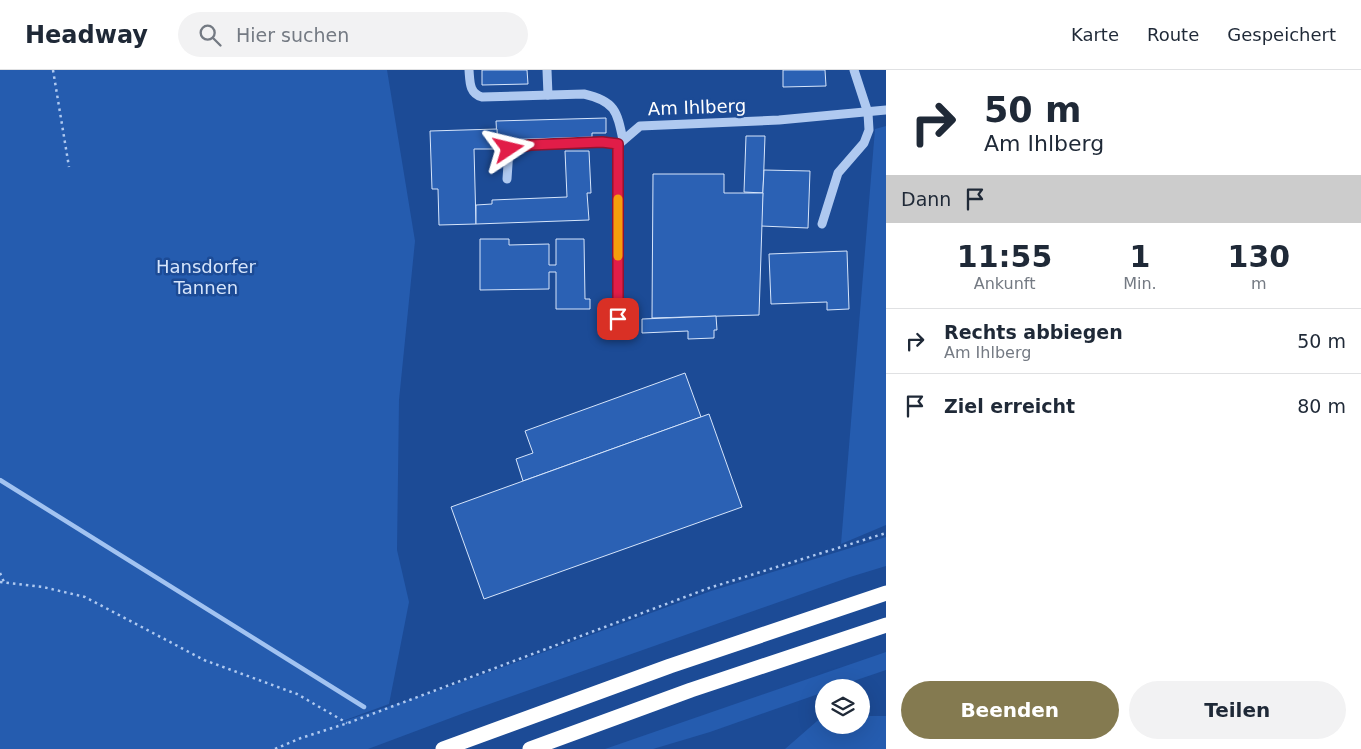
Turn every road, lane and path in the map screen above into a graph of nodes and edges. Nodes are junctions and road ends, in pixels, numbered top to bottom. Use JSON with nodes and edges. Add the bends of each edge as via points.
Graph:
{"nodes":[{"id":1,"x":53,"y":70,"type":"edge"},
{"id":2,"x":469,"y":70,"type":"edge"},
{"id":3,"x":547,"y":70,"type":"edge"},
{"id":4,"x":854,"y":70,"type":"edge"},
{"id":5,"x":548,"y":95,"type":"junction"},
{"id":6,"x":886,"y":110,"type":"edge"},
{"id":7,"x":868,"y":113,"type":"junction"},
{"id":8,"x":621,"y":142,"type":"junction"},
{"id":9,"x":69,"y":167,"type":"dead end"},
{"id":10,"x":508,"y":180,"type":"dead end"},
{"id":11,"x":822,"y":224,"type":"dead end"},
{"id":12,"x":618,"y":319,"type":"dead end"},
{"id":13,"x":886,"y":533,"type":"edge"},
{"id":14,"x":0,"y":573,"type":"edge"},
{"id":15,"x":2,"y":582,"type":"edge"},
{"id":16,"x":886,"y":593,"type":"edge"},
{"id":17,"x":886,"y":625,"type":"edge"},
{"id":18,"x":348,"y":723,"type":"junction"},
{"id":19,"x":275,"y":749,"type":"edge"},
{"id":20,"x":443,"y":749,"type":"edge"},
{"id":21,"x":530,"y":749,"type":"edge"}],
"edges":[{"from":1,"to":9,"type":"path"},
{"from":2,"to":5,"type":"street","via":[[470,86],[479,96]]},
{"from":3,"to":5,"type":"street"},
{"from":4,"to":7,"type":"street"},
{"from":5,"to":8,"type":"street","via":[[584,94],[615,109]]},
{"from":6,"to":7,"type":"street","name":"Am Ihlberg"},
{"from":7,"to":8,"type":"street","name":"Am Ihlberg","via":[[640,126]]},
{"from":7,"to":11,"type":"street","via":[[869,130],[864,143],[838,173]]},
{"from":8,"to":10,"type":"street","via":[[530,145],[509,149]]},
{"from":8,"to":12,"type":"street"},
{"from":13,"to":18,"type":"path","via":[[709,588]]},
{"from":14,"to":15,"type":"path"},
{"from":15,"to":18,"type":"path","via":[[85,597],[204,660],[297,694]]},
{"from":16,"to":20,"type":"highway","via":[[670,666]]},
{"from":17,"to":21,"type":"highway","via":[[691,690]]},
{"from":18,"to":19,"type":"path"}]}
